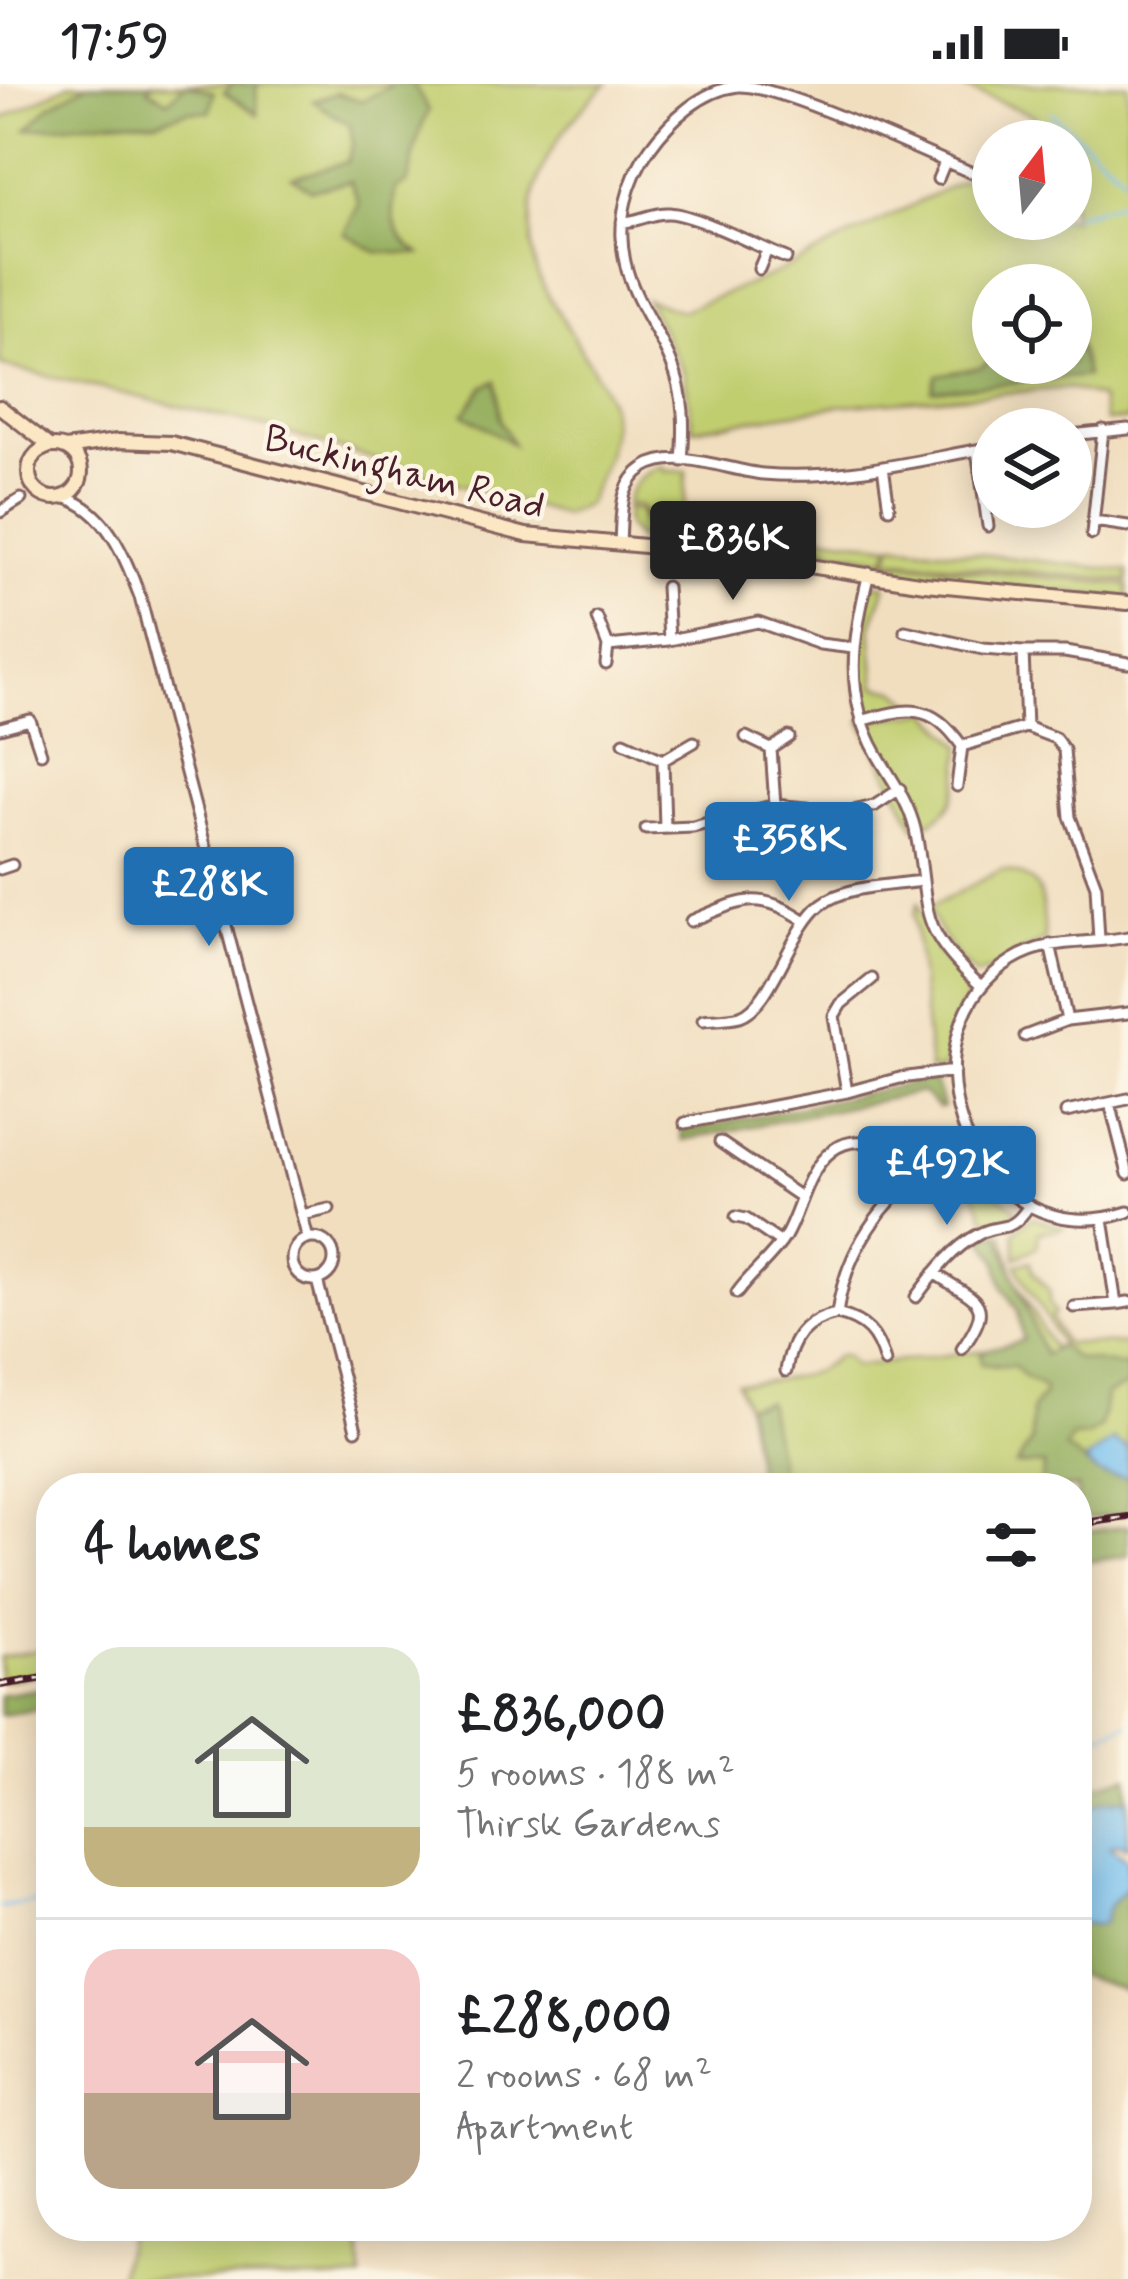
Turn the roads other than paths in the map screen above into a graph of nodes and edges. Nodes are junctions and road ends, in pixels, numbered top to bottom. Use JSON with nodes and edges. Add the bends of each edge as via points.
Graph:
{"nodes":[{"id":1,"x":945,"y":162,"type":"junction"},
{"id":2,"x":970,"y":172,"type":"dead end"},
{"id":3,"x":938,"y":179,"type":"dead end"},
{"id":4,"x":622,"y":222,"type":"junction"},
{"id":5,"x":767,"y":250,"type":"junction"},
{"id":6,"x":786,"y":258,"type":"dead end"},
{"id":7,"x":759,"y":269,"type":"dead end"},
{"id":8,"x":0,"y":407,"type":"edge"},
{"id":9,"x":23,"y":428,"type":"junction"},
{"id":10,"x":1128,"y":429,"type":"edge"},
{"id":11,"x":1103,"y":430,"type":"junction"},
{"id":12,"x":1092,"y":432,"type":"edge"},
{"id":13,"x":98,"y":442,"type":"junction"},
{"id":14,"x":50,"y":446,"type":"junction"},
{"id":15,"x":65,"y":448,"type":"junction"},
{"id":16,"x":972,"y":451,"type":"edge"},
{"id":17,"x":682,"y":461,"type":"junction"},
{"id":18,"x":31,"y":462,"type":"junction"},
{"id":19,"x":883,"y":466,"type":"junction"},
{"id":20,"x":81,"y":467,"type":"junction"},
{"id":21,"x":78,"y":485,"type":"junction"},
{"id":22,"x":63,"y":497,"type":"junction"},
{"id":23,"x":21,"y":499,"type":"dead end"},
{"id":24,"x":82,"y":502,"type":"junction"},
{"id":25,"x":890,"y":508,"type":"dead end"},
{"id":26,"x":0,"y":512,"type":"edge"},
{"id":27,"x":1094,"y":521,"type":"junction"},
{"id":28,"x":1128,"y":526,"type":"edge"},
{"id":29,"x":1092,"y":534,"type":"dead end"},
{"id":30,"x":620,"y":543,"type":"junction"},
{"id":31,"x":869,"y":573,"type":"junction"},
{"id":32,"x":666,"y":587,"type":"dead end"},
{"id":33,"x":1128,"y":603,"type":"edge"},
{"id":34,"x":597,"y":618,"type":"dead end"},
{"id":35,"x":905,"y":631,"type":"dead end"},
{"id":36,"x":934,"y":638,"type":"junction"},
{"id":37,"x":669,"y":640,"type":"junction"},
{"id":38,"x":608,"y":646,"type":"junction"},
{"id":39,"x":853,"y":648,"type":"junction"},
{"id":40,"x":931,"y":651,"type":"dead end"},
{"id":41,"x":1023,"y":652,"type":"junction"},
{"id":42,"x":1128,"y":663,"type":"edge"},
{"id":43,"x":607,"y":664,"type":"dead end"},
{"id":44,"x":861,"y":722,"type":"junction"},
{"id":45,"x":1026,"y":727,"type":"junction"},
{"id":46,"x":0,"y":728,"type":"edge"},
{"id":47,"x":746,"y":737,"type":"dead end"},
{"id":48,"x":789,"y":737,"type":"dead end"},
{"id":49,"x":625,"y":742,"type":"dead end"},
{"id":50,"x":694,"y":742,"type":"dead end"},
{"id":51,"x":962,"y":746,"type":"junction"},
{"id":52,"x":771,"y":748,"type":"junction"},
{"id":53,"x":41,"y":753,"type":"dead end"},
{"id":54,"x":663,"y":760,"type":"junction"},
{"id":55,"x":957,"y":787,"type":"dead end"},
{"id":56,"x":900,"y":789,"type":"junction"},
{"id":57,"x":775,"y":805,"type":"junction"},
{"id":58,"x":665,"y":828,"type":"junction"},
{"id":59,"x":646,"y":829,"type":"dead end"},
{"id":60,"x":12,"y":866,"type":"dead end"},
{"id":61,"x":0,"y":869,"type":"edge"},
{"id":62,"x":921,"y":881,"type":"junction"},
{"id":63,"x":804,"y":920,"type":"junction"},
{"id":64,"x":691,"y":921,"type":"dead end"},
{"id":65,"x":1128,"y":937,"type":"edge"},
{"id":66,"x":1100,"y":940,"type":"junction"},
{"id":67,"x":1050,"y":944,"type":"junction"},
{"id":68,"x":872,"y":979,"type":"dead end"},
{"id":69,"x":981,"y":986,"type":"junction"},
{"id":70,"x":1128,"y":1013,"type":"edge"},
{"id":71,"x":703,"y":1020,"type":"dead end"},
{"id":72,"x":1067,"y":1020,"type":"junction"},
{"id":73,"x":1025,"y":1036,"type":"dead end"},
{"id":74,"x":954,"y":1072,"type":"junction"},
{"id":75,"x":847,"y":1092,"type":"junction"},
{"id":76,"x":1128,"y":1099,"type":"edge"},
{"id":77,"x":1110,"y":1103,"type":"junction"},
{"id":78,"x":1066,"y":1112,"type":"dead end"},
{"id":79,"x":685,"y":1123,"type":"dead end"},
{"id":80,"x":741,"y":1139,"type":"dead end"},
{"id":81,"x":720,"y":1142,"type":"dead end"},
{"id":82,"x":971,"y":1145,"type":"junction"},
{"id":83,"x":733,"y":1151,"type":"junction"},
{"id":84,"x":1128,"y":1174,"type":"edge"},
{"id":85,"x":914,"y":1175,"type":"junction"},
{"id":86,"x":802,"y":1198,"type":"junction"},
{"id":87,"x":1028,"y":1207,"type":"junction"},
{"id":88,"x":329,"y":1209,"type":"dead end"},
{"id":89,"x":1128,"y":1212,"type":"edge"},
{"id":90,"x":302,"y":1215,"type":"junction"},
{"id":91,"x":736,"y":1217,"type":"dead end"},
{"id":92,"x":1103,"y":1219,"type":"junction"},
{"id":93,"x":308,"y":1239,"type":"junction"},
{"id":94,"x":781,"y":1243,"type":"junction"},
{"id":95,"x":753,"y":1272,"type":"junction"},
{"id":96,"x":934,"y":1273,"type":"junction"},
{"id":97,"x":317,"y":1280,"type":"junction"},
{"id":98,"x":764,"y":1280,"type":"dead end"},
{"id":99,"x":737,"y":1293,"type":"dead end"},
{"id":100,"x":916,"y":1297,"type":"dead end"},
{"id":101,"x":1122,"y":1303,"type":"edge"},
{"id":102,"x":1074,"y":1306,"type":"dead end"},
{"id":103,"x":837,"y":1314,"type":"junction"},
{"id":104,"x":962,"y":1349,"type":"dead end"},
{"id":105,"x":885,"y":1362,"type":"dead end"},
{"id":106,"x":787,"y":1371,"type":"dead end"},
{"id":107,"x":356,"y":1430,"type":"dead end"}],
"edges":[{"from":1,"to":2,"type":"street"},
{"from":1,"to":3,"type":"street"},
{"from":1,"to":4,"type":"street","via":[[764,88],[734,86],[704,97],[655,141],[636,170]]},
{"from":4,"to":5,"type":"street","via":[[677,214]]},
{"from":4,"to":17,"type":"street","via":[[630,280],[677,378]]},
{"from":5,"to":6,"type":"street"},
{"from":5,"to":7,"type":"street"},
{"from":8,"to":9,"type":"main road"},
{"from":9,"to":14,"type":"main road"},
{"from":9,"to":18,"type":"main road"},
{"from":10,"to":11,"type":"street"},
{"from":11,"to":12,"type":"street"},
{"from":11,"to":27,"type":"street"},
{"from":13,"to":15,"type":"main road","name":"Buckingham Road"},
{"from":13,"to":20,"type":"main road"},
{"from":13,"to":30,"type":"main road","name":"Buckingham Road","via":[[171,443],[487,528]]},
{"from":14,"to":15,"type":"main road"},
{"from":14,"to":18,"type":"main road"},
{"from":15,"to":20,"type":"main road"},
{"from":16,"to":19,"type":"street"},
{"from":17,"to":19,"type":"street","via":[[801,476]]},
{"from":17,"to":30,"type":"street","via":[[651,463],[630,481]]},
{"from":18,"to":22,"type":"main road","via":[[34,489]]},
{"from":19,"to":25,"type":"street"},
{"from":20,"to":21,"type":"main road"},
{"from":21,"to":22,"type":"main road"},
{"from":21,"to":24,"type":"street"},
{"from":22,"to":24,"type":"street"},
{"from":23,"to":26,"type":"street"},
{"from":24,"to":90,"type":"street","via":[[116,543],[140,597]]},
{"from":27,"to":28,"type":"street"},
{"from":27,"to":29,"type":"street"},
{"from":30,"to":31,"type":"main road","name":"Buckingham Road"},
{"from":31,"to":33,"type":"main road","name":"Buckingham Road"},
{"from":31,"to":39,"type":"street"},
{"from":32,"to":37,"type":"street"},
{"from":34,"to":38,"type":"street"},
{"from":35,"to":36,"type":"street"},
{"from":36,"to":40,"type":"street"},
{"from":36,"to":41,"type":"street"},
{"from":37,"to":38,"type":"street"},
{"from":37,"to":39,"type":"street","via":[[758,622]]},
{"from":38,"to":43,"type":"street"},
{"from":39,"to":44,"type":"street"},
{"from":41,"to":42,"type":"street"},
{"from":41,"to":45,"type":"street"},
{"from":44,"to":51,"type":"street","via":[[929,712]]},
{"from":44,"to":56,"type":"street"},
{"from":45,"to":51,"type":"street"},
{"from":45,"to":66,"type":"street","via":[[1064,750],[1070,817],[1093,872]]},
{"from":46,"to":53,"type":"street","via":[[30,720]]},
{"from":47,"to":52,"type":"street"},
{"from":48,"to":52,"type":"street"},
{"from":49,"to":54,"type":"street"},
{"from":50,"to":54,"type":"street"},
{"from":51,"to":55,"type":"street"},
{"from":52,"to":57,"type":"street"},
{"from":54,"to":58,"type":"street"},
{"from":56,"to":57,"type":"street","via":[[849,812]]},
{"from":56,"to":62,"type":"street","via":[[915,827]]},
{"from":57,"to":58,"type":"street"},
{"from":58,"to":59,"type":"street"},
{"from":60,"to":61,"type":"street"},
{"from":62,"to":63,"type":"street","via":[[856,890]]},
{"from":62,"to":69,"type":"street","via":[[936,936]]},
{"from":63,"to":64,"type":"street","via":[[758,898]]},
{"from":63,"to":71,"type":"street","via":[[749,1011]]},
{"from":65,"to":66,"type":"street"},
{"from":66,"to":67,"type":"street"},
{"from":67,"to":69,"type":"street","via":[[1014,958]]},
{"from":67,"to":72,"type":"street"},
{"from":68,"to":75,"type":"street","via":[[834,1016]]},
{"from":69,"to":74,"type":"street","via":[[960,1025]]},
{"from":70,"to":72,"type":"street"},
{"from":72,"to":73,"type":"street"},
{"from":74,"to":75,"type":"street"},
{"from":74,"to":82,"type":"street"},
{"from":75,"to":79,"type":"street"},
{"from":76,"to":77,"type":"street"},
{"from":77,"to":78,"type":"street"},
{"from":77,"to":84,"type":"street"},
{"from":80,"to":83,"type":"street"},
{"from":81,"to":83,"type":"street"},
{"from":82,"to":85,"type":"street"},
{"from":82,"to":87,"type":"street","via":[[994,1181]]},
{"from":83,"to":86,"type":"street"},
{"from":85,"to":86,"type":"street","via":[[879,1144],[849,1142],[821,1161]]},
{"from":85,"to":103,"type":"street","via":[[870,1229]]},
{"from":86,"to":94,"type":"street"},
{"from":87,"to":92,"type":"street","via":[[1065,1219]]},
{"from":87,"to":96,"type":"street","via":[[1006,1230],[984,1230],[953,1251]]},
{"from":88,"to":90,"type":"street"},
{"from":89,"to":92,"type":"street"},
{"from":90,"to":93,"type":"street"},
{"from":91,"to":94,"type":"street"},
{"from":92,"to":101,"type":"street"},
{"from":93,"to":97,"type":"street","via":[[327,1244],[333,1255],[328,1274]]},
{"from":93,"to":97,"type":"street","via":[[292,1253],[293,1268]]},
{"from":94,"to":95,"type":"street"},
{"from":95,"to":98,"type":"street"},
{"from":95,"to":99,"type":"street"},
{"from":96,"to":100,"type":"street"},
{"from":96,"to":104,"type":"street","via":[[981,1312]]},
{"from":97,"to":107,"type":"street"},
{"from":101,"to":102,"type":"street"},
{"from":103,"to":105,"type":"street","via":[[884,1339]]},
{"from":103,"to":106,"type":"street","via":[[791,1334]]}]}
